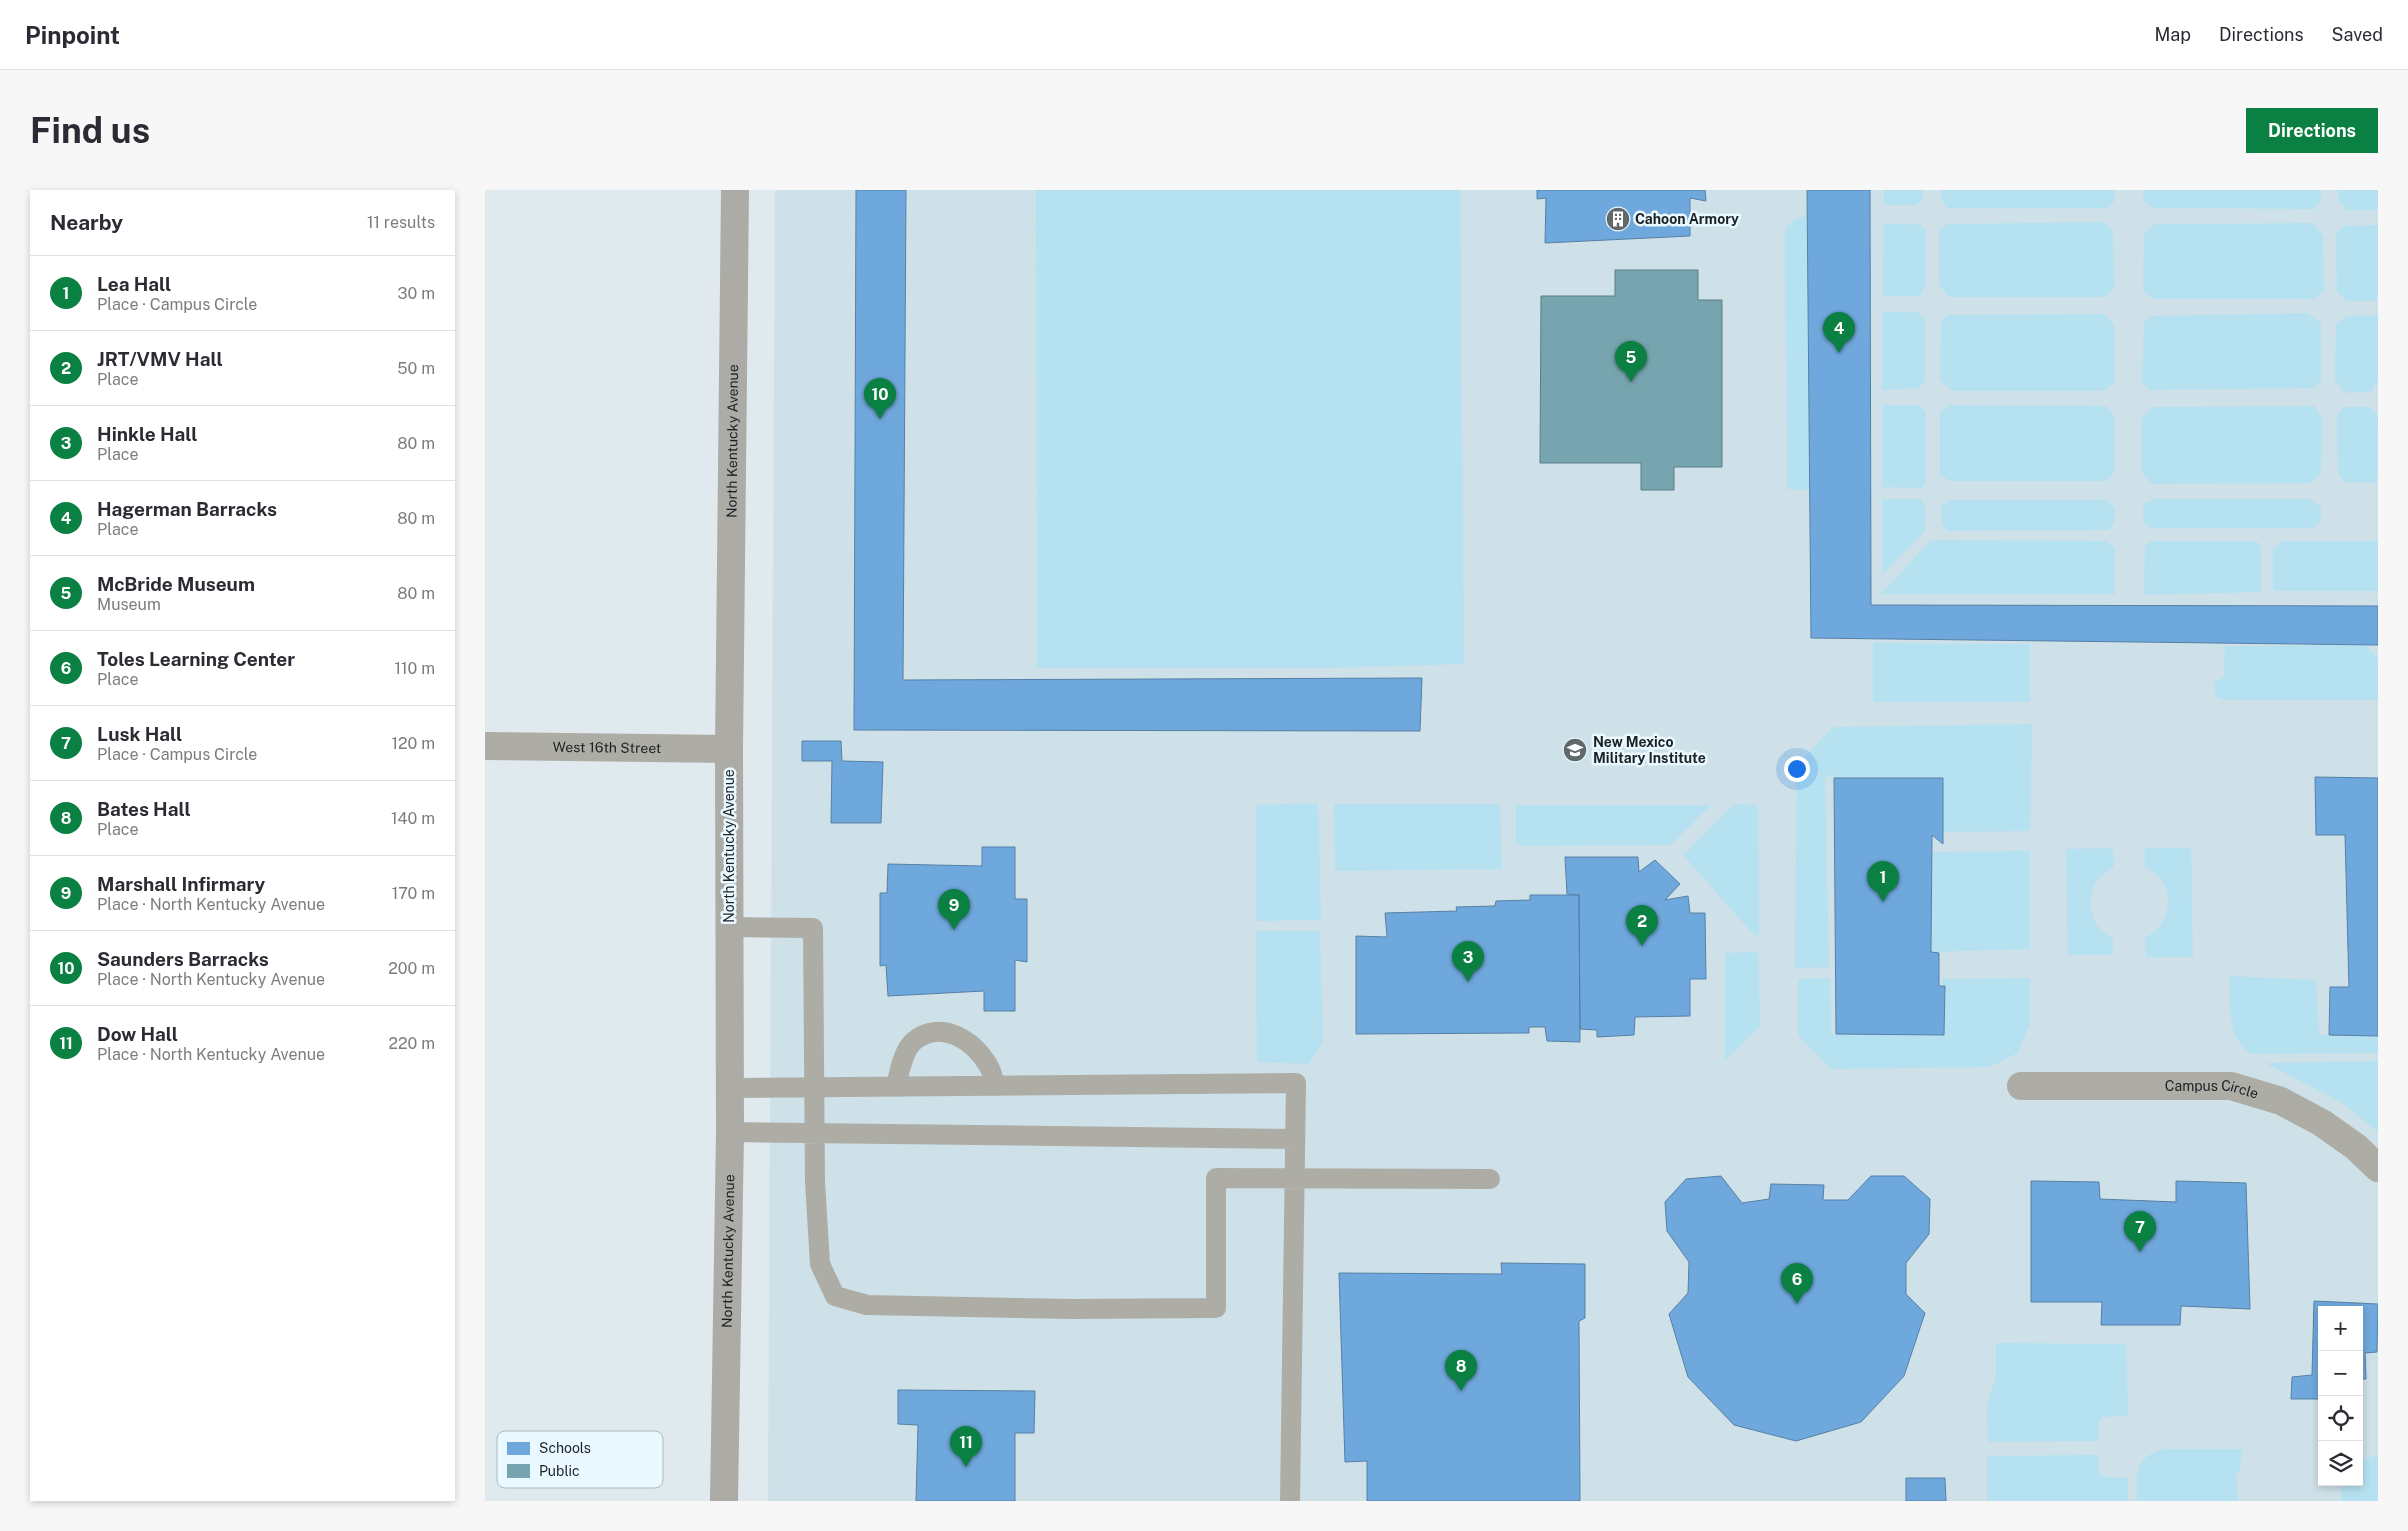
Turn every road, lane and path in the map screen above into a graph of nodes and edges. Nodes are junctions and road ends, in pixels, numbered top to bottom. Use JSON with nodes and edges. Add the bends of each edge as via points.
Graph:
{"nodes":[{"id":1,"x":735,"y":190,"type":"edge"},
{"id":2,"x":485,"y":746,"type":"edge"},
{"id":3,"x":729,"y":749,"type":"junction"},
{"id":4,"x":729,"y":927,"type":"junction"},
{"id":5,"x":996,"y":1086,"type":"junction"},
{"id":6,"x":2021,"y":1086,"type":"dead end"},
{"id":7,"x":815,"y":1087,"type":"junction"},
{"id":8,"x":896,"y":1087,"type":"junction"},
{"id":9,"x":729,"y":1088,"type":"junction"},
{"id":10,"x":729,"y":1132,"type":"junction"},
{"id":11,"x":815,"y":1133,"type":"junction"},
{"id":12,"x":1295,"y":1139,"type":"junction"},
{"id":13,"x":2378,"y":1168,"type":"edge"},
{"id":14,"x":1295,"y":1178,"type":"junction"},
{"id":15,"x":1490,"y":1179,"type":"dead end"},
{"id":16,"x":724,"y":1501,"type":"edge"},
{"id":17,"x":1290,"y":1501,"type":"edge"}],
"edges":[{"from":1,"to":3,"type":"street","name":"North Kentucky Avenue"},
{"from":2,"to":3,"type":"street","name":"West 16th Street"},
{"from":3,"to":4,"type":"street","name":"North Kentucky Avenue"},
{"from":4,"to":7,"type":"lane","via":[[813,928]]},
{"from":4,"to":9,"type":"street","name":"North Kentucky Avenue"},
{"from":5,"to":8,"type":"lane"},
{"from":5,"to":8,"type":"lane","via":[[989,1066],[975,1047],[962,1037],[942,1032],[928,1033],[913,1042]]},
{"from":5,"to":12,"type":"lane","via":[[1296,1084]]},
{"from":6,"to":13,"type":"street","name":"Campus Circle","via":[[2231,1086],[2281,1101],[2322,1123]]},
{"from":7,"to":8,"type":"lane"},
{"from":7,"to":9,"type":"lane"},
{"from":7,"to":11,"type":"lane"},
{"from":9,"to":10,"type":"street","name":"North Kentucky Avenue"},
{"from":10,"to":11,"type":"lane"},
{"from":10,"to":16,"type":"street","name":"North Kentucky Avenue"},
{"from":11,"to":12,"type":"lane"},
{"from":11,"to":14,"type":"lane","via":[[820,1264],[835,1296],[867,1305],[1216,1308],[1216,1178]]},
{"from":12,"to":14,"type":"lane"},
{"from":14,"to":15,"type":"lane"},
{"from":14,"to":17,"type":"lane"}]}
